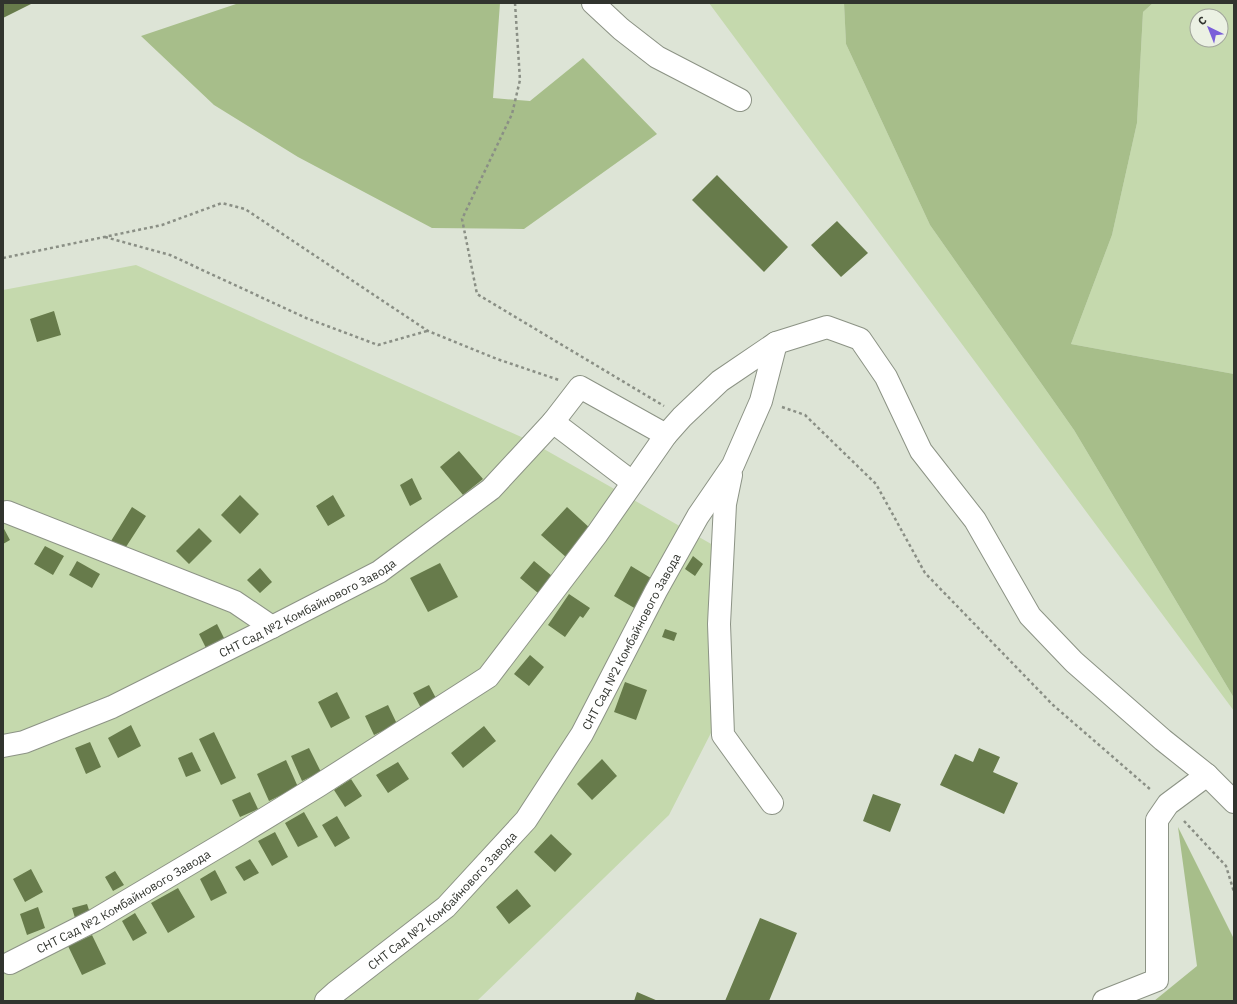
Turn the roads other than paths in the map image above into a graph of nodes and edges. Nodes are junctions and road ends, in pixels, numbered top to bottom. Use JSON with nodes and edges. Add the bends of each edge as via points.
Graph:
{"nodes":[{"id":1,"x":593,"y":3,"type":"edge"},
{"id":2,"x":740,"y":100,"type":"dead end"},
{"id":3,"x":776,"y":343,"type":"junction"},
{"id":4,"x":553,"y":422,"type":"junction"},
{"id":5,"x":666,"y":435,"type":"junction"},
{"id":6,"x":733,"y":465,"type":"junction"},
{"id":7,"x":632,"y":482,"type":"junction"},
{"id":8,"x":7,"y":512,"type":"dead end"},
{"id":9,"x":272,"y":627,"type":"junction"},
{"id":10,"x":3,"y":746,"type":"edge"},
{"id":11,"x":1207,"y":775,"type":"junction"},
{"id":12,"x":1234,"y":802,"type":"edge"},
{"id":13,"x":772,"y":803,"type":"dead end"},
{"id":14,"x":10,"y":963,"type":"dead end"},
{"id":15,"x":326,"y":1001,"type":"edge"},
{"id":16,"x":1104,"y":1001,"type":"edge"}],
"edges":[{"from":1,"to":2,"type":"street","via":[[656,57]]},
{"from":3,"to":5,"type":"street","name":"СНТ Сад №2 Комбайнового Завода","via":[[720,381]]},
{"from":3,"to":6,"type":"street","name":"СНТ Сад №2 Комбайнового Завода","via":[[761,401]]},
{"from":3,"to":11,"type":"street","via":[[827,327],[860,339],[886,377],[921,451],[975,520],[1030,616],[1074,662]]},
{"from":4,"to":5,"type":"street","name":"СНТ Сад №2 Комбайнового Завода","via":[[580,387]]},
{"from":4,"to":7,"type":"street"},
{"from":4,"to":9,"type":"street","name":"СНТ Сад №2 Комбайнового Завода","via":[[491,490],[379,572]]},
{"from":5,"to":7,"type":"street","name":"СНТ Сад №2 Комбайнового Завода"},
{"from":6,"to":13,"type":"street","via":[[725,504],[719,624],[723,735]]},
{"from":6,"to":15,"type":"street","name":"СНТ Сад №2 Комбайнового Завода","via":[[698,516],[663,578],[582,734],[526,820],[446,907]]},
{"from":7,"to":14,"type":"street","name":"СНТ Сад №2 Комбайнового Завода","via":[[597,534],[488,677],[231,839],[95,920]]},
{"from":8,"to":9,"type":"street","via":[[235,602]]},
{"from":9,"to":10,"type":"street","name":"СНТ Сад №2 Комбайнового Завода","via":[[112,707],[24,742]]},
{"from":11,"to":12,"type":"street"},
{"from":11,"to":16,"type":"street","via":[[1168,804],[1157,820],[1156,980]]}]}
